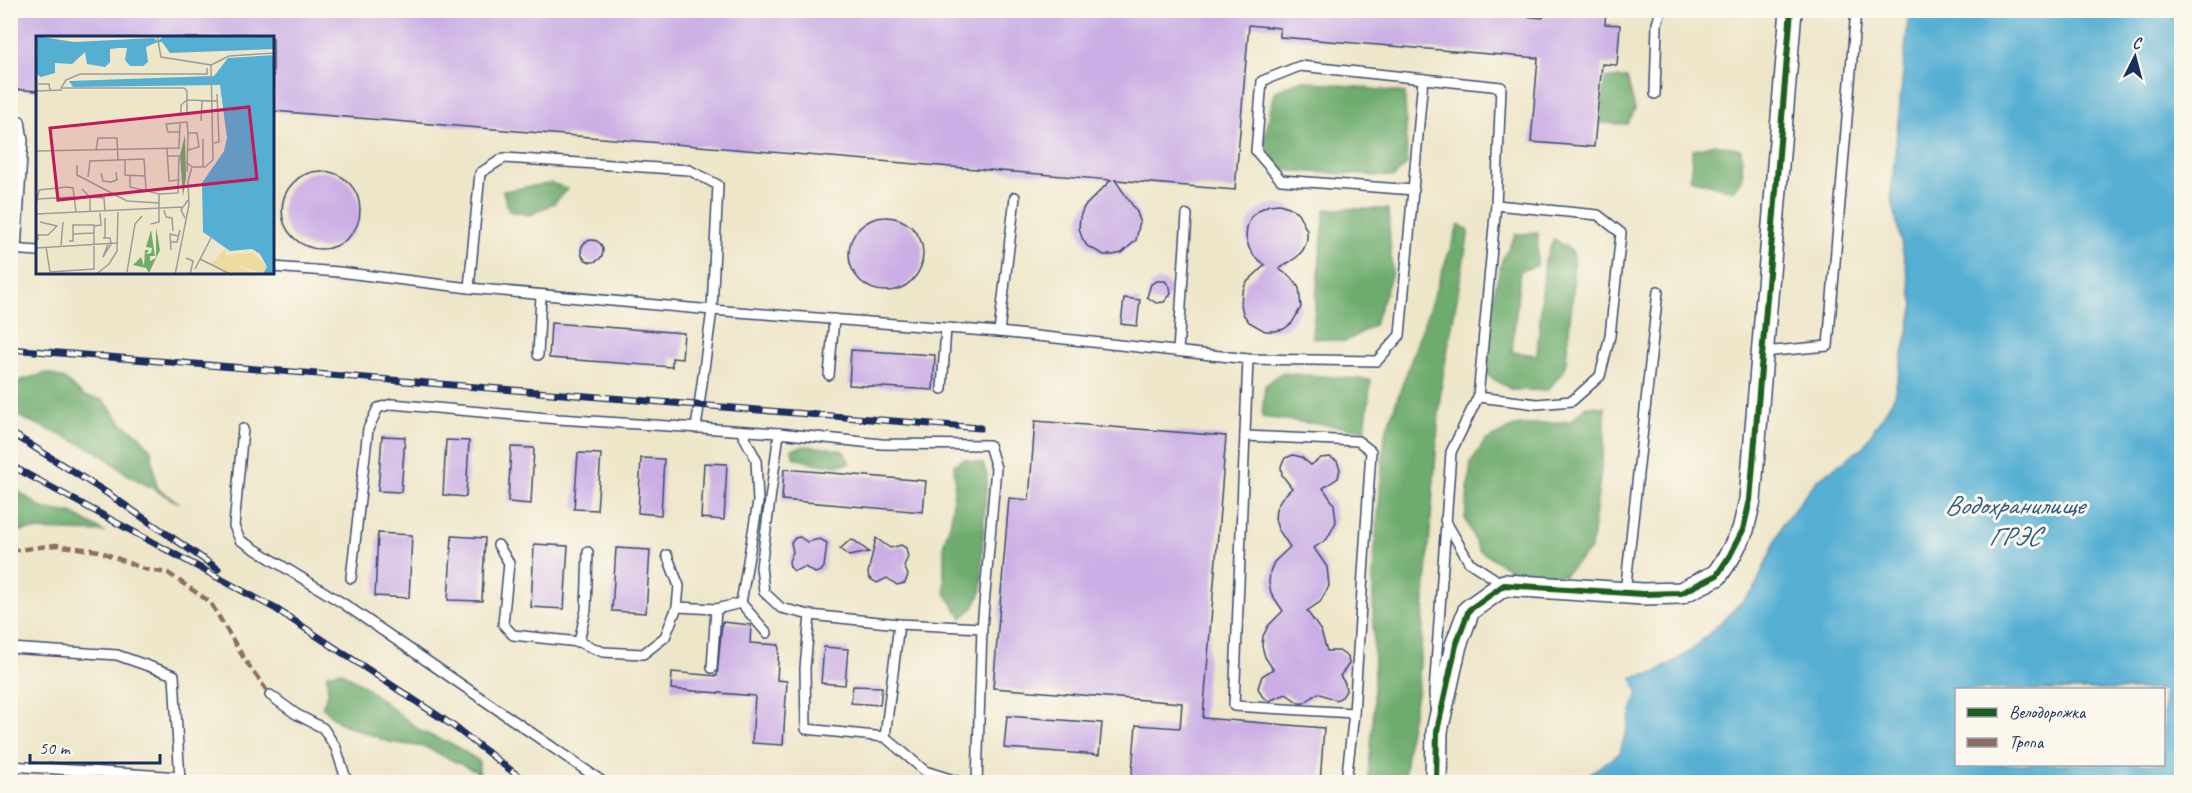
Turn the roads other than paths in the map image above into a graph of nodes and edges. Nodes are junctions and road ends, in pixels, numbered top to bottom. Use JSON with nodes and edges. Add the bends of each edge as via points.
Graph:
{"nodes":[{"id":1,"x":1661,"y":10,"type":"edge"},
{"id":2,"x":1791,"y":10,"type":"edge"},
{"id":3,"x":1856,"y":10,"type":"edge"},
{"id":4,"x":1423,"y":79,"type":"junction"},
{"id":5,"x":1655,"y":94,"type":"dead end"},
{"id":6,"x":20,"y":121,"type":"dead end"},
{"id":7,"x":1414,"y":190,"type":"junction"},
{"id":8,"x":1015,"y":197,"type":"dead end"},
{"id":9,"x":1496,"y":205,"type":"junction"},
{"id":10,"x":1186,"y":215,"type":"dead end"},
{"id":11,"x":13,"y":250,"type":"edge"},
{"id":12,"x":36,"y":251,"type":"edge"},
{"id":13,"x":274,"y":267,"type":"edge"},
{"id":14,"x":470,"y":288,"type":"junction"},
{"id":15,"x":1658,"y":291,"type":"dead end"},
{"id":16,"x":542,"y":295,"type":"junction"},
{"id":17,"x":712,"y":310,"type":"junction"},
{"id":18,"x":834,"y":320,"type":"junction"},
{"id":19,"x":946,"y":328,"type":"junction"},
{"id":20,"x":999,"y":332,"type":"junction"},
{"id":21,"x":1178,"y":351,"type":"junction"},
{"id":22,"x":1763,"y":352,"type":"junction"},
{"id":23,"x":538,"y":356,"type":"dead end"},
{"id":24,"x":1248,"y":358,"type":"junction"},
{"id":25,"x":829,"y":375,"type":"dead end"},
{"id":26,"x":942,"y":388,"type":"dead end"},
{"id":27,"x":1478,"y":397,"type":"junction"},
{"id":28,"x":696,"y":428,"type":"junction"},
{"id":29,"x":243,"y":429,"type":"dead end"},
{"id":30,"x":741,"y":431,"type":"junction"},
{"id":31,"x":779,"y":433,"type":"junction"},
{"id":32,"x":1245,"y":436,"type":"junction"},
{"id":33,"x":1445,"y":520,"type":"junction"},
{"id":34,"x":498,"y":545,"type":"dead end"},
{"id":35,"x":588,"y":552,"type":"dead end"},
{"id":36,"x":667,"y":555,"type":"dead end"},
{"id":37,"x":351,"y":578,"type":"dead end"},
{"id":38,"x":1504,"y":585,"type":"junction"},
{"id":39,"x":1625,"y":593,"type":"junction"},
{"id":40,"x":741,"y":603,"type":"junction"},
{"id":41,"x":677,"y":607,"type":"junction"},
{"id":42,"x":716,"y":609,"type":"junction"},
{"id":43,"x":810,"y":615,"type":"junction"},
{"id":44,"x":899,"y":624,"type":"junction"},
{"id":45,"x":982,"y":628,"type":"junction"},
{"id":46,"x":767,"y":633,"type":"dead end"},
{"id":47,"x":579,"y":642,"type":"junction"},
{"id":48,"x":10,"y":648,"type":"edge"},
{"id":49,"x":712,"y":668,"type":"dead end"},
{"id":50,"x":270,"y":695,"type":"dead end"},
{"id":51,"x":1354,"y":713,"type":"junction"},
{"id":52,"x":1437,"y":731,"type":"junction"},
{"id":53,"x":885,"y":737,"type":"junction"},
{"id":54,"x":10,"y":766,"type":"edge"},
{"id":55,"x":180,"y":780,"type":"edge"},
{"id":56,"x":347,"y":783,"type":"edge"},
{"id":57,"x":603,"y":783,"type":"edge"},
{"id":58,"x":960,"y":783,"type":"edge"},
{"id":59,"x":977,"y":783,"type":"edge"},
{"id":60,"x":1346,"y":783,"type":"edge"},
{"id":61,"x":1436,"y":783,"type":"edge"}],
"edges":[{"from":1,"to":5,"type":"lane"},
{"from":2,"to":22,"type":"street"},
{"from":3,"to":22,"type":"lane","via":[[1828,346]]},
{"from":4,"to":7,"type":"lane"},
{"from":4,"to":7,"type":"lane","via":[[1300,66],[1262,81],[1256,152],[1281,180]]},
{"from":4,"to":9,"type":"lane","via":[[1501,87]]},
{"from":6,"to":11,"type":"lane","via":[[23,140]]},
{"from":7,"to":24,"type":"lane","via":[[1400,335],[1377,361]]},
{"from":8,"to":20,"type":"lane"},
{"from":9,"to":27,"type":"lane"},
{"from":9,"to":27,"type":"lane","via":[[1598,215],[1621,233],[1610,336],[1600,376],[1572,400],[1537,404]]},
{"from":10,"to":21,"type":"lane"},
{"from":11,"to":12,"type":"lane"},
{"from":13,"to":14,"type":"lane"},
{"from":14,"to":16,"type":"lane"},
{"from":14,"to":17,"type":"lane","via":[[480,173],[504,158],[689,170],[718,185]]},
{"from":15,"to":39,"type":"lane"},
{"from":16,"to":17,"type":"lane"},
{"from":16,"to":23,"type":"lane"},
{"from":17,"to":18,"type":"lane"},
{"from":17,"to":28,"type":"lane"},
{"from":18,"to":19,"type":"lane"},
{"from":18,"to":25,"type":"lane"},
{"from":19,"to":20,"type":"lane"},
{"from":19,"to":26,"type":"lane"},
{"from":20,"to":21,"type":"lane"},
{"from":21,"to":24,"type":"lane"},
{"from":22,"to":39,"type":"street","via":[[1750,501],[1743,530],[1729,557],[1717,575],[1681,593]]},
{"from":24,"to":32,"type":"lane"},
{"from":27,"to":33,"type":"lane","via":[[1451,452]]},
{"from":28,"to":30,"type":"lane"},
{"from":28,"to":37,"type":"lane","via":[[392,404],[378,408],[368,429]]},
{"from":29,"to":57,"type":"lane","via":[[234,526],[240,540],[344,604]]},
{"from":30,"to":31,"type":"lane"},
{"from":30,"to":40,"type":"lane","via":[[756,459],[758,502]]},
{"from":31,"to":43,"type":"lane","via":[[761,567],[764,592],[781,608]]},
{"from":31,"to":45,"type":"lane","via":[[881,444],[989,445],[996,468]]},
{"from":32,"to":51,"type":"lane","via":[[1234,706]]},
{"from":32,"to":51,"type":"lane","via":[[1358,441],[1371,452]]},
{"from":33,"to":38,"type":"lane","via":[[1469,562]]},
{"from":33,"to":52,"type":"lane","via":[[1434,693]]},
{"from":34,"to":47,"type":"lane","via":[[509,563],[503,624],[513,635]]},
{"from":35,"to":47,"type":"lane","via":[[586,610]]},
{"from":36,"to":41,"type":"lane","via":[[679,586]]},
{"from":38,"to":39,"type":"street"},
{"from":38,"to":52,"type":"street","via":[[1469,610],[1456,645]]},
{"from":40,"to":42,"type":"lane"},
{"from":40,"to":46,"type":"lane"},
{"from":41,"to":42,"type":"lane"},
{"from":41,"to":47,"type":"lane","via":[[665,638],[644,654],[603,652]]},
{"from":42,"to":49,"type":"lane"},
{"from":43,"to":44,"type":"lane"},
{"from":43,"to":53,"type":"lane","via":[[805,668],[806,729]]},
{"from":44,"to":45,"type":"lane"},
{"from":44,"to":53,"type":"lane"},
{"from":45,"to":59,"type":"lane"},
{"from":48,"to":55,"type":"lane","via":[[117,655],[174,675]]},
{"from":50,"to":56,"type":"lane","via":[[323,728],[336,748]]},
{"from":51,"to":60,"type":"lane"},
{"from":52,"to":61,"type":"street"},
{"from":53,"to":58,"type":"lane","via":[[925,771]]},
{"from":54,"to":55,"type":"lane"}]}
